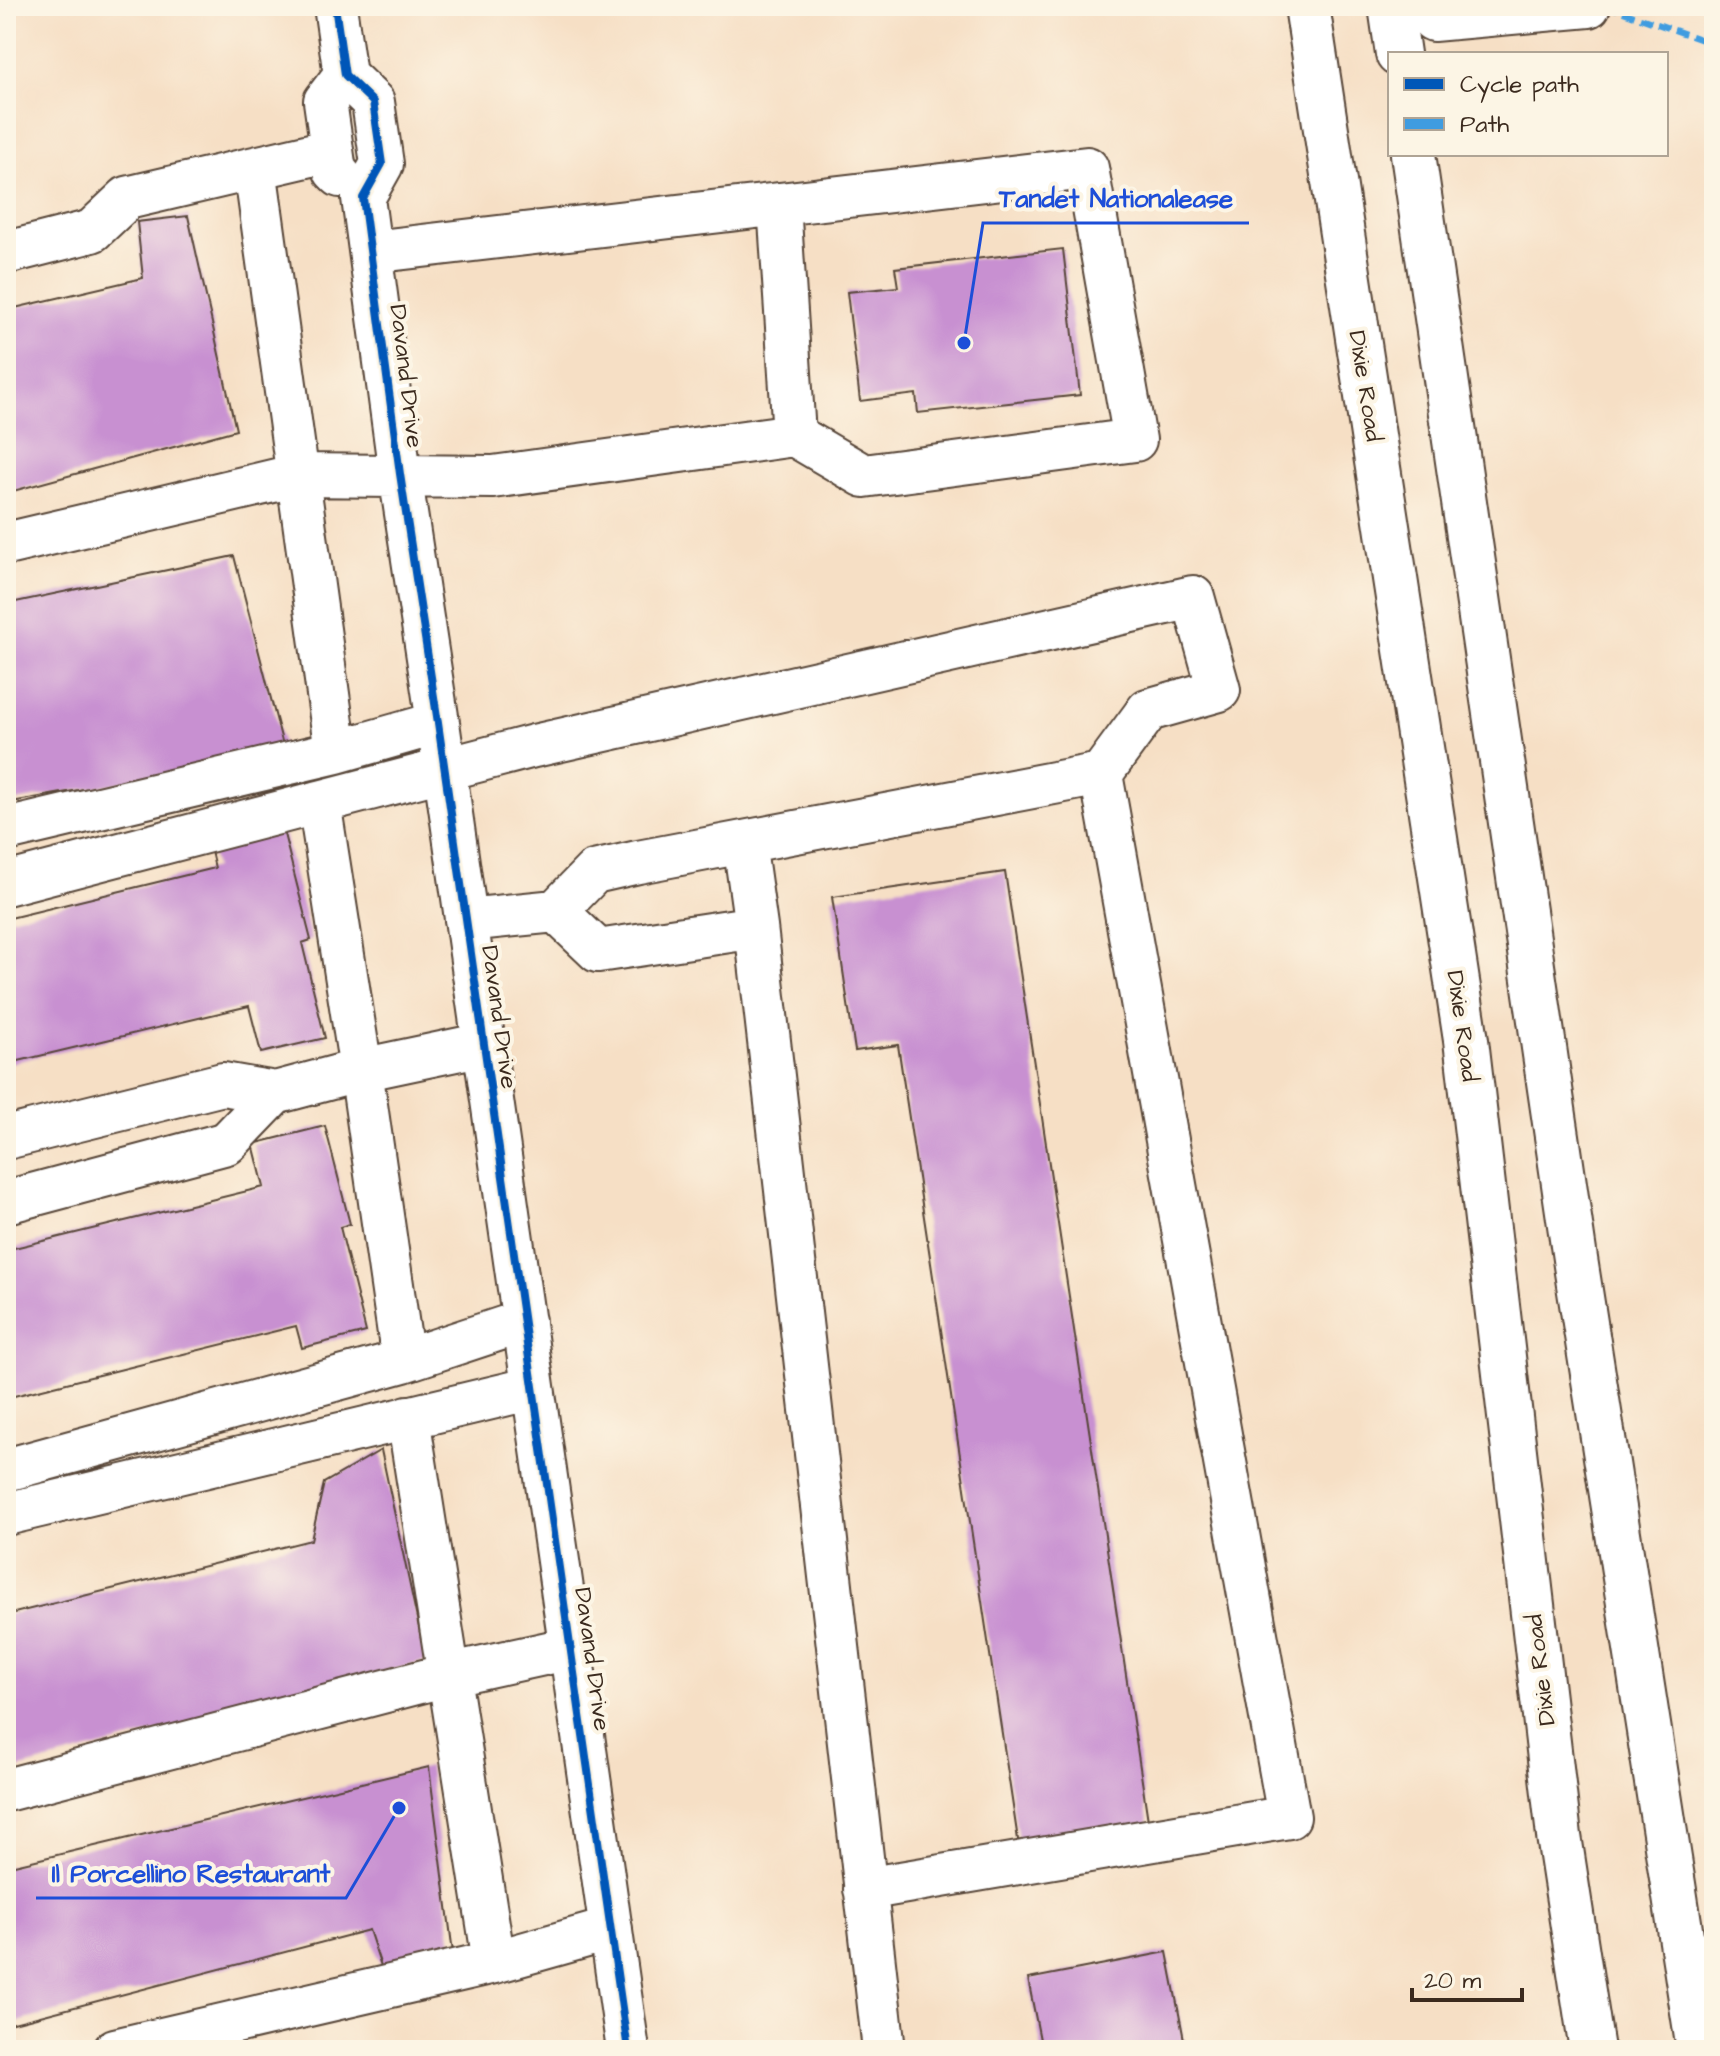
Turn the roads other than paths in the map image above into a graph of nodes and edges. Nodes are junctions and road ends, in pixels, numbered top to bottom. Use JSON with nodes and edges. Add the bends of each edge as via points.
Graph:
{"nodes":[{"id":1,"x":335,"y":6,"type":"edge"},
{"id":2,"x":1307,"y":6,"type":"edge"},
{"id":3,"x":1391,"y":6,"type":"edge"},
{"id":4,"x":1589,"y":6,"type":"edge"},
{"id":5,"x":1433,"y":20,"type":"dead end"},
{"id":6,"x":1398,"y":52,"type":"edge"},
{"id":7,"x":345,"y":75,"type":"junction"},
{"id":8,"x":332,"y":150,"type":"junction"},
{"id":9,"x":1413,"y":156,"type":"edge"},
{"id":10,"x":255,"y":168,"type":"junction"},
{"id":11,"x":363,"y":198,"type":"junction"},
{"id":12,"x":779,"y":204,"type":"junction"},
{"id":13,"x":371,"y":252,"type":"junction"},
{"id":14,"x":6,"y":253,"type":"edge"},
{"id":15,"x":794,"y":435,"type":"junction"},
{"id":16,"x":400,"y":474,"type":"junction"},
{"id":17,"x":298,"y":475,"type":"junction"},
{"id":18,"x":6,"y":544,"type":"edge"},
{"id":19,"x":438,"y":723,"type":"junction"},
{"id":20,"x":336,"y":752,"type":"junction"},
{"id":21,"x":445,"y":769,"type":"junction"},
{"id":22,"x":1101,"y":774,"type":"junction"},
{"id":23,"x":319,"y":802,"type":"junction"},
{"id":24,"x":6,"y":830,"type":"edge"},
{"id":25,"x":744,"y":842,"type":"junction"},
{"id":26,"x":6,"y":884,"type":"edge"},
{"id":27,"x":556,"y":911,"type":"junction"},
{"id":28,"x":466,"y":920,"type":"junction"},
{"id":29,"x":756,"y":927,"type":"junction"},
{"id":30,"x":484,"y":1044,"type":"junction"},
{"id":31,"x":361,"y":1070,"type":"junction"},
{"id":32,"x":275,"y":1093,"type":"junction"},
{"id":33,"x":6,"y":1138,"type":"edge"},
{"id":34,"x":6,"y":1202,"type":"edge"},
{"id":35,"x":524,"y":1321,"type":"junction"},
{"id":36,"x":403,"y":1361,"type":"junction"},
{"id":37,"x":533,"y":1388,"type":"junction"},
{"id":38,"x":408,"y":1417,"type":"junction"},
{"id":39,"x":6,"y":1470,"type":"edge"},
{"id":40,"x":6,"y":1514,"type":"edge"},
{"id":41,"x":571,"y":1648,"type":"junction"},
{"id":42,"x":447,"y":1675,"type":"junction"},
{"id":43,"x":6,"y":1790,"type":"edge"},
{"id":44,"x":865,"y":1889,"type":"junction"},
{"id":45,"x":611,"y":1929,"type":"junction"},
{"id":46,"x":494,"y":1962,"type":"junction"},
{"id":47,"x":115,"y":2050,"type":"edge"},
{"id":48,"x":628,"y":2050,"type":"edge"},
{"id":49,"x":884,"y":2050,"type":"edge"},
{"id":50,"x":1592,"y":2050,"type":"edge"},
{"id":51,"x":1699,"y":2050,"type":"edge"}],
"edges":[{"from":1,"to":7,"type":"street"},
{"from":2,"to":50,"type":"main road","name":"Dixie Road","via":[[1466,1040],[1557,1820]]},
{"from":3,"to":6,"type":"main road"},
{"from":4,"to":5,"type":"street"},
{"from":7,"to":8,"type":"street","via":[[325,101]]},
{"from":7,"to":11,"type":"street","via":[[373,102],[380,149],[382,164]]},
{"from":8,"to":10,"type":"street"},
{"from":8,"to":11,"type":"street","via":[[335,171]]},
{"from":9,"to":51,"type":"main road","via":[[1573,1243]]},
{"from":10,"to":14,"type":"street","via":[[127,198],[92,231]]},
{"from":10,"to":17,"type":"street"},
{"from":11,"to":13,"type":"street","name":"Davand Drive"},
{"from":12,"to":13,"type":"street"},
{"from":12,"to":15,"type":"street"},
{"from":12,"to":15,"type":"street","via":[[1087,168],[1135,440],[864,476]]},
{"from":13,"to":16,"type":"street","name":"Davand Drive"},
{"from":15,"to":16,"type":"street","via":[[493,477]]},
{"from":16,"to":17,"type":"street"},
{"from":16,"to":19,"type":"street","name":"Davand Drive"},
{"from":17,"to":18,"type":"street"},
{"from":17,"to":20,"type":"street"},
{"from":19,"to":20,"type":"street"},
{"from":19,"to":21,"type":"street","name":"Davand Drive"},
{"from":20,"to":24,"type":"street"},
{"from":21,"to":22,"type":"street","via":[[1193,597],[1219,690],[1148,710]]},
{"from":21,"to":23,"type":"street"},
{"from":21,"to":28,"type":"street","name":"Davand Drive"},
{"from":22,"to":25,"type":"street"},
{"from":22,"to":44,"type":"street","via":[[1289,1817]]},
{"from":23,"to":26,"type":"street"},
{"from":23,"to":31,"type":"street"},
{"from":25,"to":27,"type":"street","via":[[594,872]]},
{"from":25,"to":29,"type":"street"},
{"from":27,"to":28,"type":"street"},
{"from":27,"to":29,"type":"street","via":[[598,951]]},
{"from":28,"to":30,"type":"street","name":"Davand Drive"},
{"from":29,"to":44,"type":"street"},
{"from":30,"to":31,"type":"street"},
{"from":30,"to":35,"type":"street","name":"Davand Drive"},
{"from":31,"to":32,"type":"street"},
{"from":31,"to":36,"type":"street"},
{"from":32,"to":33,"type":"street","via":[[223,1084]]},
{"from":32,"to":34,"type":"street","via":[[227,1143]]},
{"from":35,"to":36,"type":"street"},
{"from":35,"to":37,"type":"street","name":"Davand Drive"},
{"from":36,"to":39,"type":"street"},
{"from":37,"to":38,"type":"street"},
{"from":37,"to":41,"type":"street","name":"Davand Drive"},
{"from":38,"to":40,"type":"street"},
{"from":38,"to":42,"type":"street"},
{"from":41,"to":42,"type":"street"},
{"from":41,"to":45,"type":"street","name":"Davand Drive"},
{"from":42,"to":43,"type":"street"},
{"from":42,"to":46,"type":"street"},
{"from":44,"to":49,"type":"street"},
{"from":45,"to":46,"type":"street"},
{"from":45,"to":48,"type":"street","name":"Davand Drive"},
{"from":46,"to":47,"type":"street"}]}
